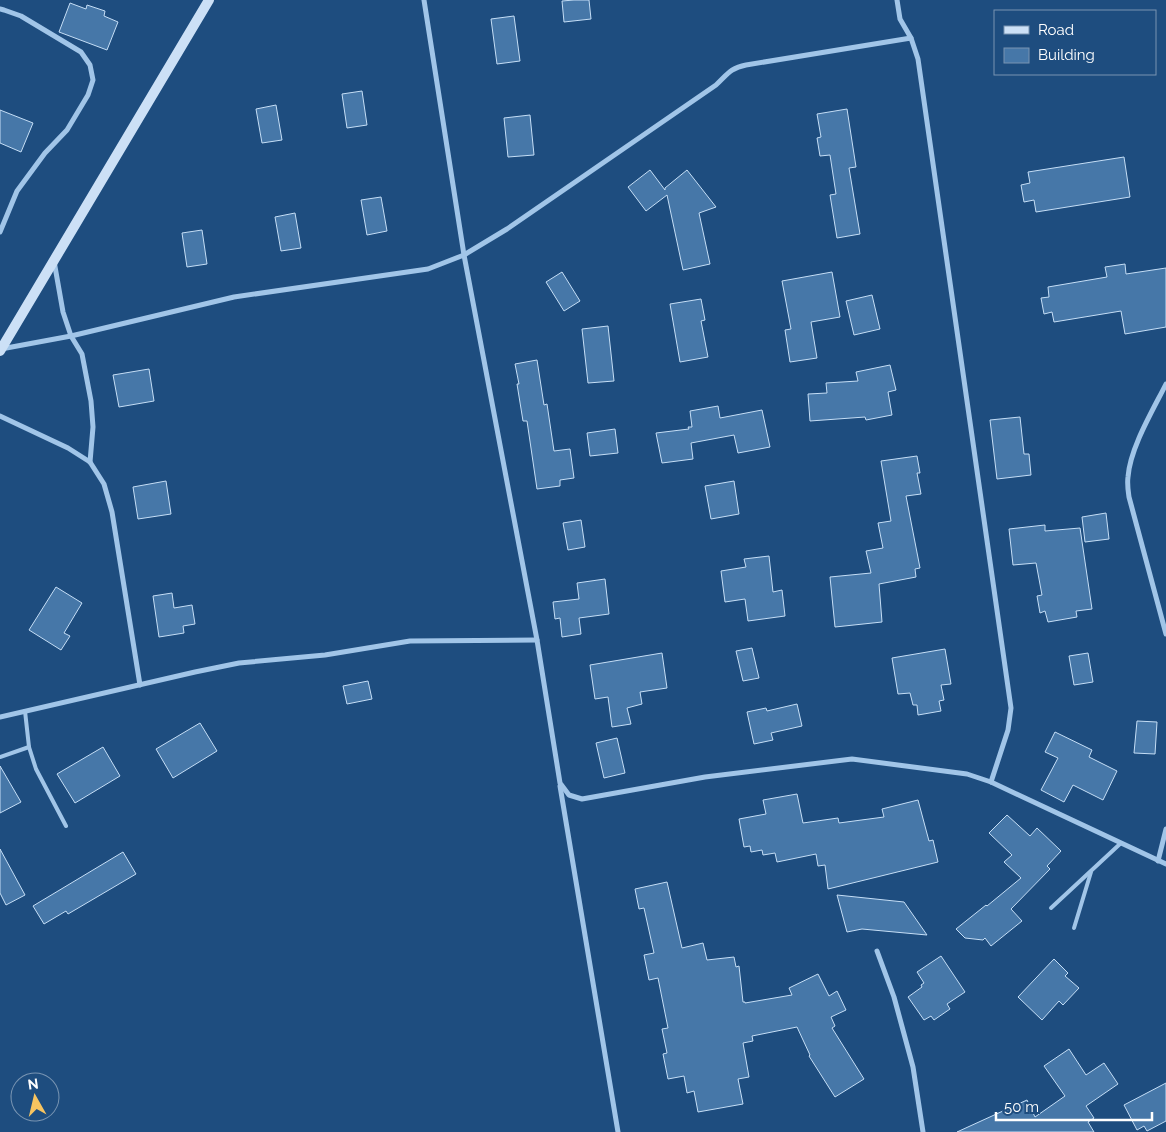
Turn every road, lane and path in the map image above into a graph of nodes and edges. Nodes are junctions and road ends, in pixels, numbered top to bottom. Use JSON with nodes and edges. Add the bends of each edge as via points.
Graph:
{"nodes":[{"id":1,"x":210,"y":0,"type":"edge"},
{"id":2,"x":424,"y":0,"type":"edge"},
{"id":3,"x":897,"y":0,"type":"edge"},
{"id":4,"x":0,"y":9,"type":"edge"},
{"id":5,"x":911,"y":38,"type":"junction"},
{"id":6,"x":0,"y":232,"type":"edge"},
{"id":7,"x":464,"y":255,"type":"junction"},
{"id":8,"x":54,"y":261,"type":"junction"},
{"id":9,"x":72,"y":336,"type":"junction"},
{"id":10,"x":0,"y":350,"type":"edge"},
{"id":11,"x":1166,"y":384,"type":"edge"},
{"id":12,"x":0,"y":416,"type":"edge"},
{"id":13,"x":90,"y":462,"type":"junction"},
{"id":14,"x":1166,"y":634,"type":"edge"},
{"id":15,"x":537,"y":640,"type":"junction"},
{"id":16,"x":140,"y":685,"type":"junction"},
{"id":17,"x":25,"y":711,"type":"junction"},
{"id":18,"x":0,"y":717,"type":"edge"},
{"id":19,"x":29,"y":747,"type":"junction"},
{"id":20,"x":0,"y":756,"type":"edge"},
{"id":21,"x":991,"y":782,"type":"junction"},
{"id":22,"x":560,"y":783,"type":"junction"},
{"id":23,"x":66,"y":826,"type":"dead end"},
{"id":24,"x":1166,"y":829,"type":"edge"},
{"id":25,"x":1120,"y":843,"type":"junction"},
{"id":26,"x":1158,"y":861,"type":"junction"},
{"id":27,"x":1166,"y":864,"type":"edge"},
{"id":28,"x":1092,"y":870,"type":"junction"},
{"id":29,"x":1051,"y":908,"type":"dead end"},
{"id":30,"x":1074,"y":928,"type":"dead end"},
{"id":31,"x":877,"y":951,"type":"dead end"},
{"id":32,"x":618,"y":1132,"type":"edge"},
{"id":33,"x":923,"y":1132,"type":"edge"}],
"edges":[{"from":1,"to":8,"type":"main road"},
{"from":2,"to":7,"type":"street"},
{"from":3,"to":5,"type":"street","via":[[900,19]]},
{"from":4,"to":6,"type":"street","via":[[21,16],[81,52],[90,64],[93,80],[68,130],[45,153],[17,191]]},
{"from":5,"to":7,"type":"street","via":[[738,66],[716,85],[507,230]]},
{"from":5,"to":21,"type":"street","via":[[918,59],[1011,708],[1008,730]]},
{"from":7,"to":9,"type":"street","via":[[428,268],[234,297]]},
{"from":7,"to":15,"type":"street"},
{"from":8,"to":9,"type":"street","via":[[63,312]]},
{"from":8,"to":10,"type":"main road"},
{"from":9,"to":10,"type":"street"},
{"from":9,"to":13,"type":"street","via":[[82,354],[91,401]]},
{"from":11,"to":14,"type":"street","via":[[1143,430],[1127,479]]},
{"from":12,"to":13,"type":"street"},
{"from":13,"to":16,"type":"street","via":[[104,484],[112,512]]},
{"from":15,"to":16,"type":"street","via":[[410,641],[325,655],[239,663]]},
{"from":15,"to":22,"type":"street"},
{"from":16,"to":17,"type":"street"},
{"from":17,"to":18,"type":"street"},
{"from":17,"to":19,"type":"lane"},
{"from":19,"to":20,"type":"lane"},
{"from":19,"to":23,"type":"lane","via":[[36,769]]},
{"from":21,"to":22,"type":"street","via":[[967,774],[852,759],[705,777],[582,799],[569,795]]},
{"from":21,"to":25,"type":"street"},
{"from":22,"to":32,"type":"street"},
{"from":24,"to":26,"type":"street"},
{"from":25,"to":26,"type":"street"},
{"from":25,"to":28,"type":"lane"},
{"from":26,"to":27,"type":"street"},
{"from":28,"to":29,"type":"lane"},
{"from":28,"to":30,"type":"lane"},
{"from":31,"to":33,"type":"street","via":[[894,997],[912,1067]]}]}
